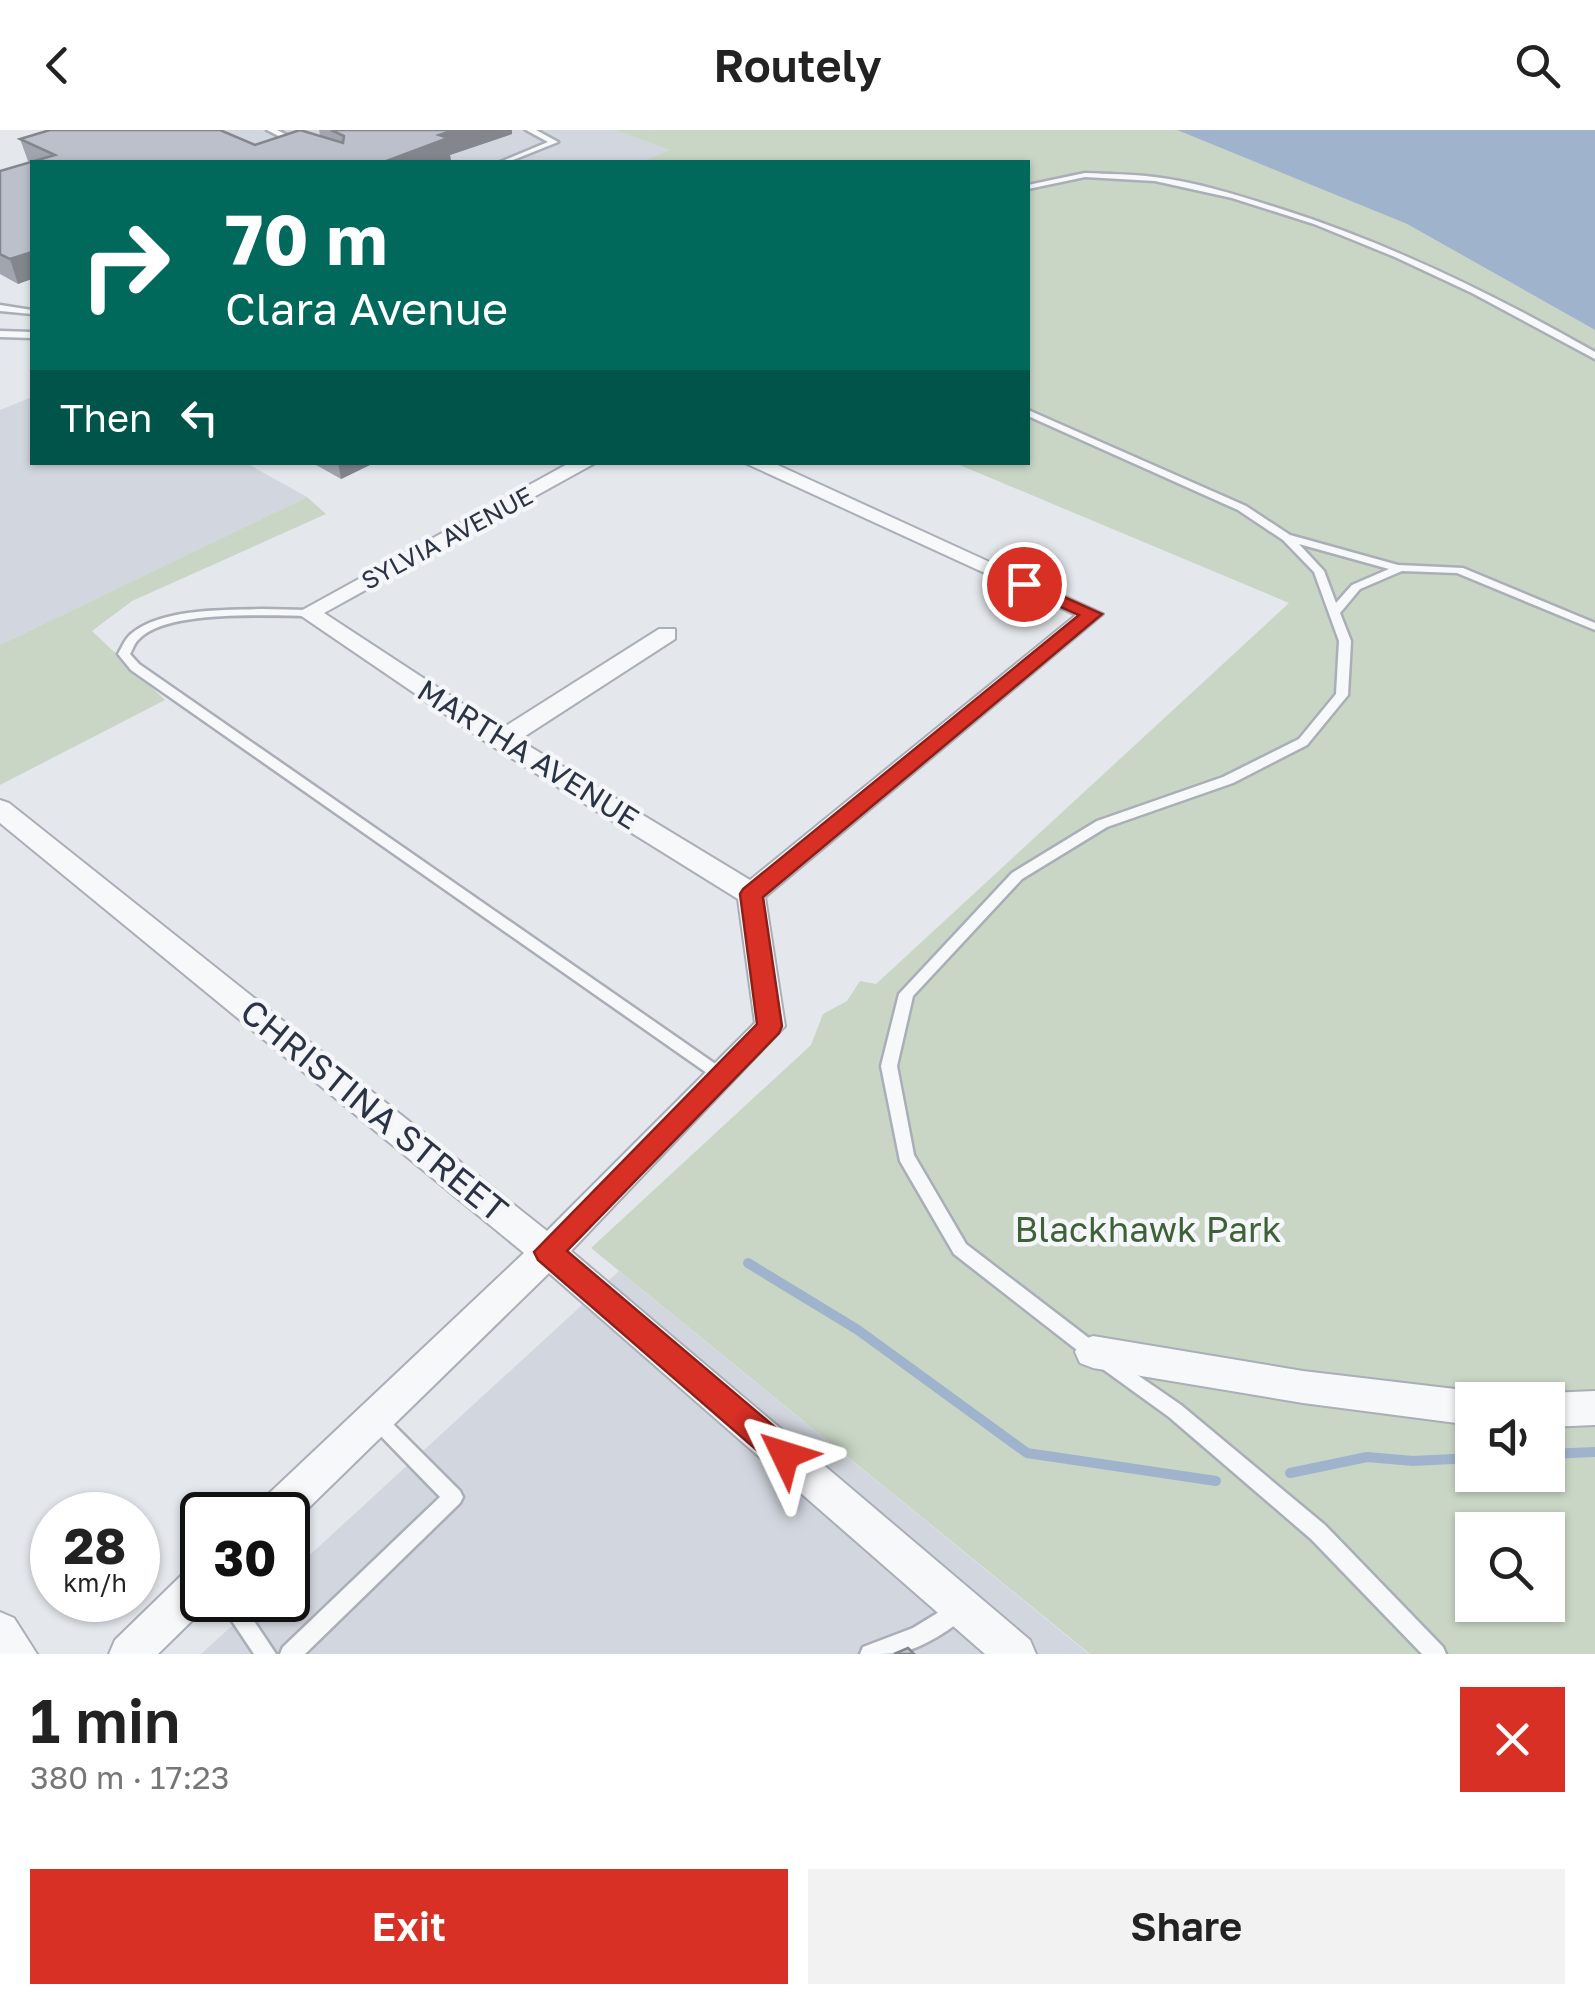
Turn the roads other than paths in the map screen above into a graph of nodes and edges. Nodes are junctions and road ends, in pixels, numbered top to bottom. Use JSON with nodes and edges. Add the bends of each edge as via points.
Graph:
{"nodes":[{"id":1,"x":271,"y":130,"type":"edge"},
{"id":2,"x":530,"y":130,"type":"edge"},
{"id":3,"x":315,"y":150,"type":"edge"},
{"id":4,"x":508,"y":160,"type":"edge"},
{"id":5,"x":1054,"y":168,"type":"dead end"},
{"id":6,"x":1030,"y":186,"type":"edge"},
{"id":7,"x":1360,"y":226,"type":"dead end"},
{"id":8,"x":0,"y":308,"type":"edge"},
{"id":9,"x":30,"y":312,"type":"edge"},
{"id":10,"x":0,"y":334,"type":"edge"},
{"id":11,"x":30,"y":335,"type":"edge"},
{"id":12,"x":1595,"y":356,"type":"edge"},
{"id":13,"x":1030,"y":413,"type":"edge"},
{"id":14,"x":580,"y":465,"type":"edge"},
{"id":15,"x":760,"y":465,"type":"edge"},
{"id":16,"x":1288,"y":538,"type":"junction"},
{"id":17,"x":1398,"y":568,"type":"junction"},
{"id":18,"x":308,"y":612,"type":"junction"},
{"id":19,"x":1334,"y":613,"type":"junction"},
{"id":20,"x":1595,"y":627,"type":"edge"},
{"id":21,"x":667,"y":634,"type":"dead end"},
{"id":22,"x":500,"y":740,"type":"junction"},
{"id":23,"x":0,"y":808,"type":"edge"},
{"id":24,"x":751,"y":894,"type":"junction"},
{"id":25,"x":722,"y":1076,"type":"junction"},
{"id":26,"x":548,"y":1252,"type":"junction"},
{"id":27,"x":1093,"y":1352,"type":"junction"},
{"id":28,"x":1455,"y":1406,"type":"edge"},
{"id":29,"x":1595,"y":1408,"type":"edge"},
{"id":30,"x":1565,"y":1409,"type":"edge"},
{"id":31,"x":374,"y":1418,"type":"junction"},
{"id":32,"x":298,"y":1492,"type":"edge"},
{"id":33,"x":180,"y":1605,"type":"edge"},
{"id":34,"x":962,"y":1608,"type":"junction"},
{"id":35,"x":243,"y":1622,"type":"edge"},
{"id":36,"x":0,"y":1632,"type":"edge"},
{"id":37,"x":17,"y":1654,"type":"edge"},
{"id":38,"x":129,"y":1654,"type":"edge"},
{"id":39,"x":266,"y":1654,"type":"edge"},
{"id":40,"x":290,"y":1654,"type":"edge"},
{"id":41,"x":870,"y":1654,"type":"edge"},
{"id":42,"x":1016,"y":1654,"type":"edge"},
{"id":43,"x":1436,"y":1654,"type":"edge"}],
"edges":[{"from":1,"to":3,"type":"lane"},
{"from":2,"to":4,"type":"lane","via":[[554,142]]},
{"from":5,"to":6,"type":"lane"},
{"from":7,"to":12,"type":"lane","via":[[1508,302]]},
{"from":8,"to":9,"type":"lane"},
{"from":10,"to":11,"type":"lane"},
{"from":13,"to":16,"type":"lane","via":[[1242,508]]},
{"from":14,"to":18,"type":"street","name":"SYLVIA AVENUE"},
{"from":15,"to":24,"type":"street","via":[[1092,614]]},
{"from":16,"to":17,"type":"lane"},
{"from":16,"to":19,"type":"lane","via":[[1319,571]]},
{"from":17,"to":19,"type":"lane","via":[[1356,586]]},
{"from":17,"to":20,"type":"lane","via":[[1459,570]]},
{"from":18,"to":22,"type":"street","name":"MARTHA AVENUE"},
{"from":18,"to":25,"type":"lane","via":[[177,617],[144,627],[126,642],[124,654]]},
{"from":19,"to":27,"type":"lane","via":[[1345,641],[1342,695],[1303,742],[1228,780],[1102,824],[1017,876],[906,994],[889,1066],[906,1156],[960,1249]]},
{"from":21,"to":22,"type":"street"},
{"from":22,"to":24,"type":"street","name":"MARTHA AVENUE"},
{"from":23,"to":26,"type":"street","name":"CHRISTINA STREET"},
{"from":24,"to":25,"type":"street","via":[[770,1026]]},
{"from":25,"to":26,"type":"street"},
{"from":26,"to":31,"type":"street"},
{"from":26,"to":34,"type":"street","name":"CHRISTINA STREET"},
{"from":27,"to":28,"type":"street"},
{"from":27,"to":43,"type":"lane","via":[[1176,1411],[1318,1532]]},
{"from":29,"to":30,"type":"street"},
{"from":31,"to":32,"type":"street"},
{"from":31,"to":40,"type":"lane","via":[[453,1497]]},
{"from":33,"to":38,"type":"street"},
{"from":34,"to":41,"type":"lane","via":[[919,1636]]},
{"from":34,"to":42,"type":"street","name":"CHRISTINA STREET"},
{"from":35,"to":39,"type":"lane"},
{"from":36,"to":37,"type":"street"}]}
